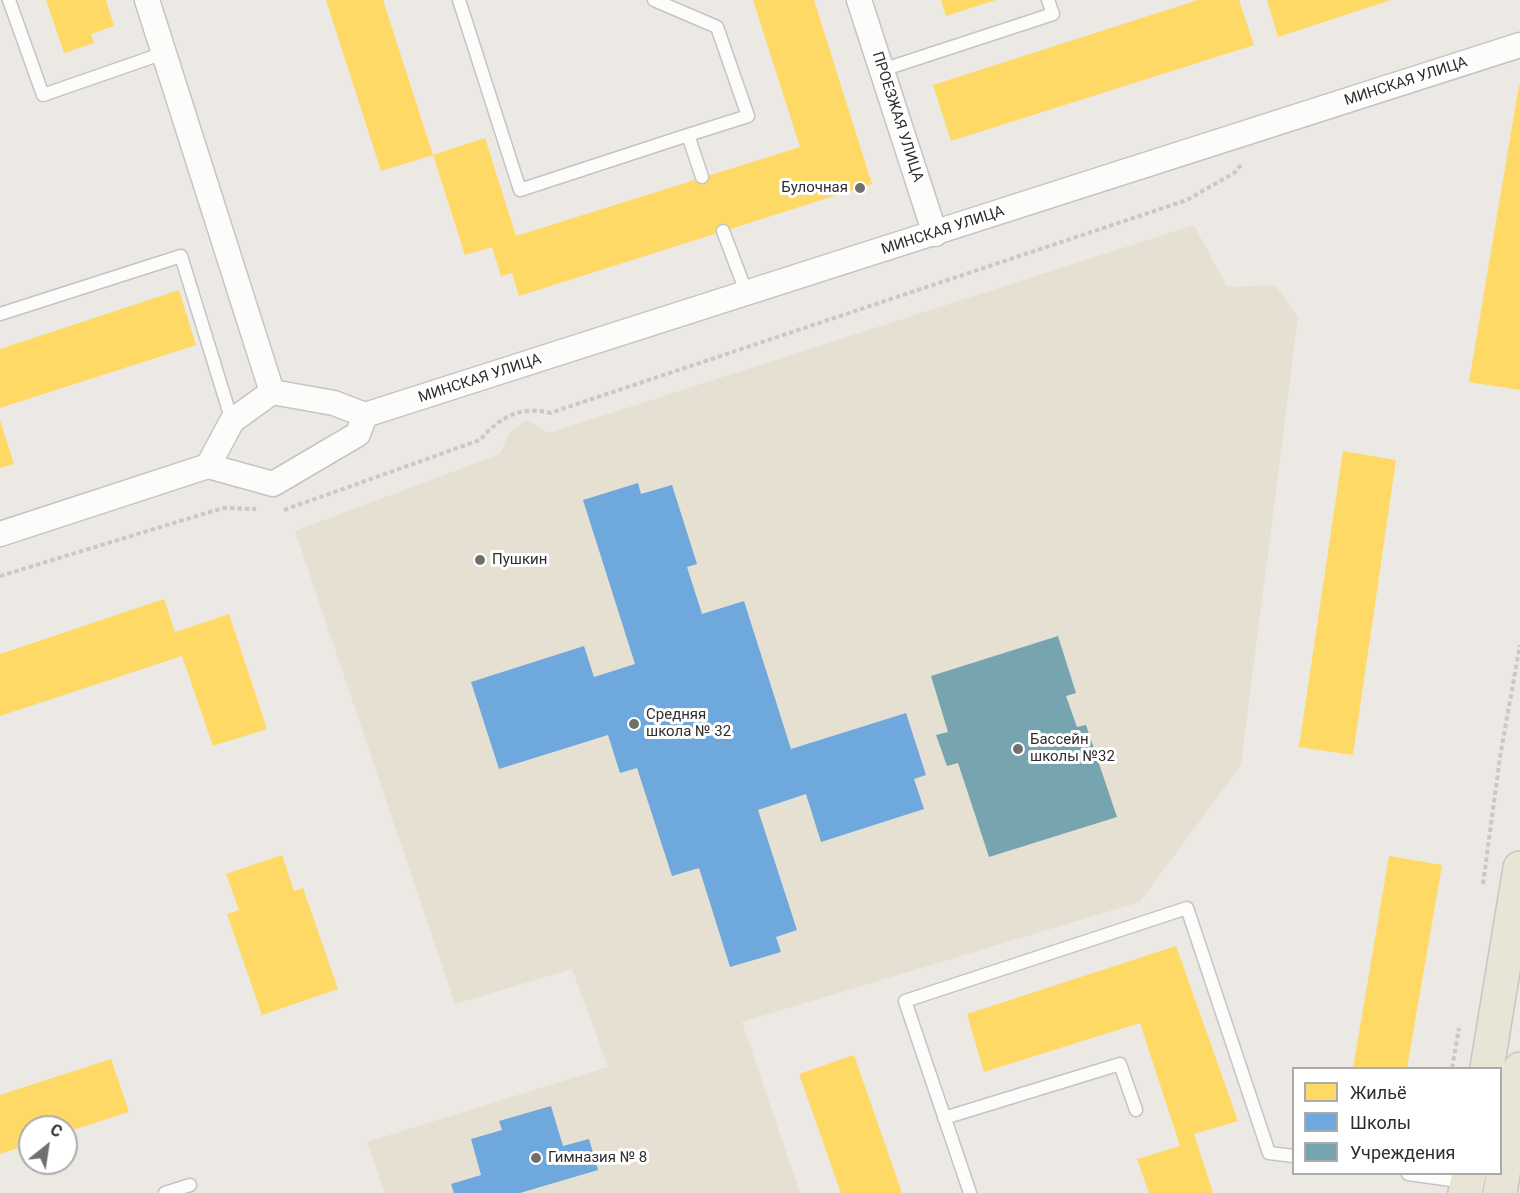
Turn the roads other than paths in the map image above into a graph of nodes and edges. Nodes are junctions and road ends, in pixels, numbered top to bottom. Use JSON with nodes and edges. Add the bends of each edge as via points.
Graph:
{"nodes":[{"id":1,"x":9,"y":0,"type":"edge"},
{"id":2,"x":147,"y":0,"type":"edge"},
{"id":3,"x":459,"y":0,"type":"edge"},
{"id":4,"x":654,"y":0,"type":"edge"},
{"id":5,"x":859,"y":0,"type":"edge"},
{"id":6,"x":1048,"y":0,"type":"edge"},
{"id":7,"x":1520,"y":45,"type":"edge"},
{"id":8,"x":164,"y":53,"type":"junction"},
{"id":9,"x":882,"y":70,"type":"junction"},
{"id":10,"x":688,"y":135,"type":"junction"},
{"id":11,"x":702,"y":177,"type":"dead end"},
{"id":12,"x":723,"y":231,"type":"dead end"},
{"id":13,"x":935,"y":234,"type":"junction"},
{"id":14,"x":747,"y":294,"type":"junction"},
{"id":15,"x":0,"y":314,"type":"edge"},
{"id":16,"x":272,"y":392,"type":"junction"},
{"id":17,"x":365,"y":415,"type":"junction"},
{"id":18,"x":232,"y":421,"type":"junction"},
{"id":19,"x":208,"y":466,"type":"junction"},
{"id":20,"x":0,"y":534,"type":"edge"},
{"id":21,"x":1520,"y":867,"type":"edge"},
{"id":22,"x":1487,"y":1067,"type":"edge"},
{"id":23,"x":1520,"y":1069,"type":"edge"},
{"id":24,"x":1136,"y":1110,"type":"dead end"},
{"id":25,"x":944,"y":1118,"type":"junction"},
{"id":26,"x":1502,"y":1123,"type":"edge"},
{"id":27,"x":1292,"y":1156,"type":"edge"},
{"id":28,"x":1419,"y":1175,"type":"edge"},
{"id":29,"x":190,"y":1185,"type":"dead end"},
{"id":30,"x":1481,"y":1186,"type":"edge"},
{"id":31,"x":165,"y":1193,"type":"edge"},
{"id":32,"x":970,"y":1193,"type":"edge"}],
"edges":[{"from":1,"to":8,"type":"lane","via":[[43,95]]},
{"from":2,"to":8,"type":"street"},
{"from":3,"to":10,"type":"lane","via":[[520,190]]},
{"from":4,"to":10,"type":"lane","via":[[717,27],[748,116]]},
{"from":5,"to":9,"type":"street","name":"ПРОЕЗЖАЯ УЛИЦА"},
{"from":6,"to":9,"type":"lane","via":[[1053,14]]},
{"from":7,"to":13,"type":"street","name":"МИНСКАЯ УЛИЦА"},
{"from":8,"to":16,"type":"street"},
{"from":9,"to":13,"type":"street","name":"ПРОЕЗЖАЯ УЛИЦА"},
{"from":10,"to":11,"type":"lane"},
{"from":12,"to":14,"type":"lane"},
{"from":13,"to":14,"type":"street","name":"МИНСКАЯ УЛИЦА"},
{"from":14,"to":17,"type":"street","name":"МИНСКАЯ УЛИЦА"},
{"from":15,"to":18,"type":"lane","via":[[181,256]]},
{"from":16,"to":17,"type":"street","via":[[334,403]]},
{"from":16,"to":18,"type":"street"},
{"from":17,"to":19,"type":"street","via":[[357,434],[273,484]]},
{"from":18,"to":19,"type":"street"},
{"from":19,"to":20,"type":"street"},
{"from":21,"to":22,"type":"main road","via":[[1506,981]]},
{"from":23,"to":26,"type":"main road"},
{"from":24,"to":25,"type":"lane","via":[[1120,1064]]},
{"from":25,"to":27,"type":"lane","via":[[905,1001],[1187,908],[1269,1152]]},
{"from":25,"to":32,"type":"lane"},
{"from":28,"to":30,"type":"lane"},
{"from":29,"to":31,"type":"lane"}]}
